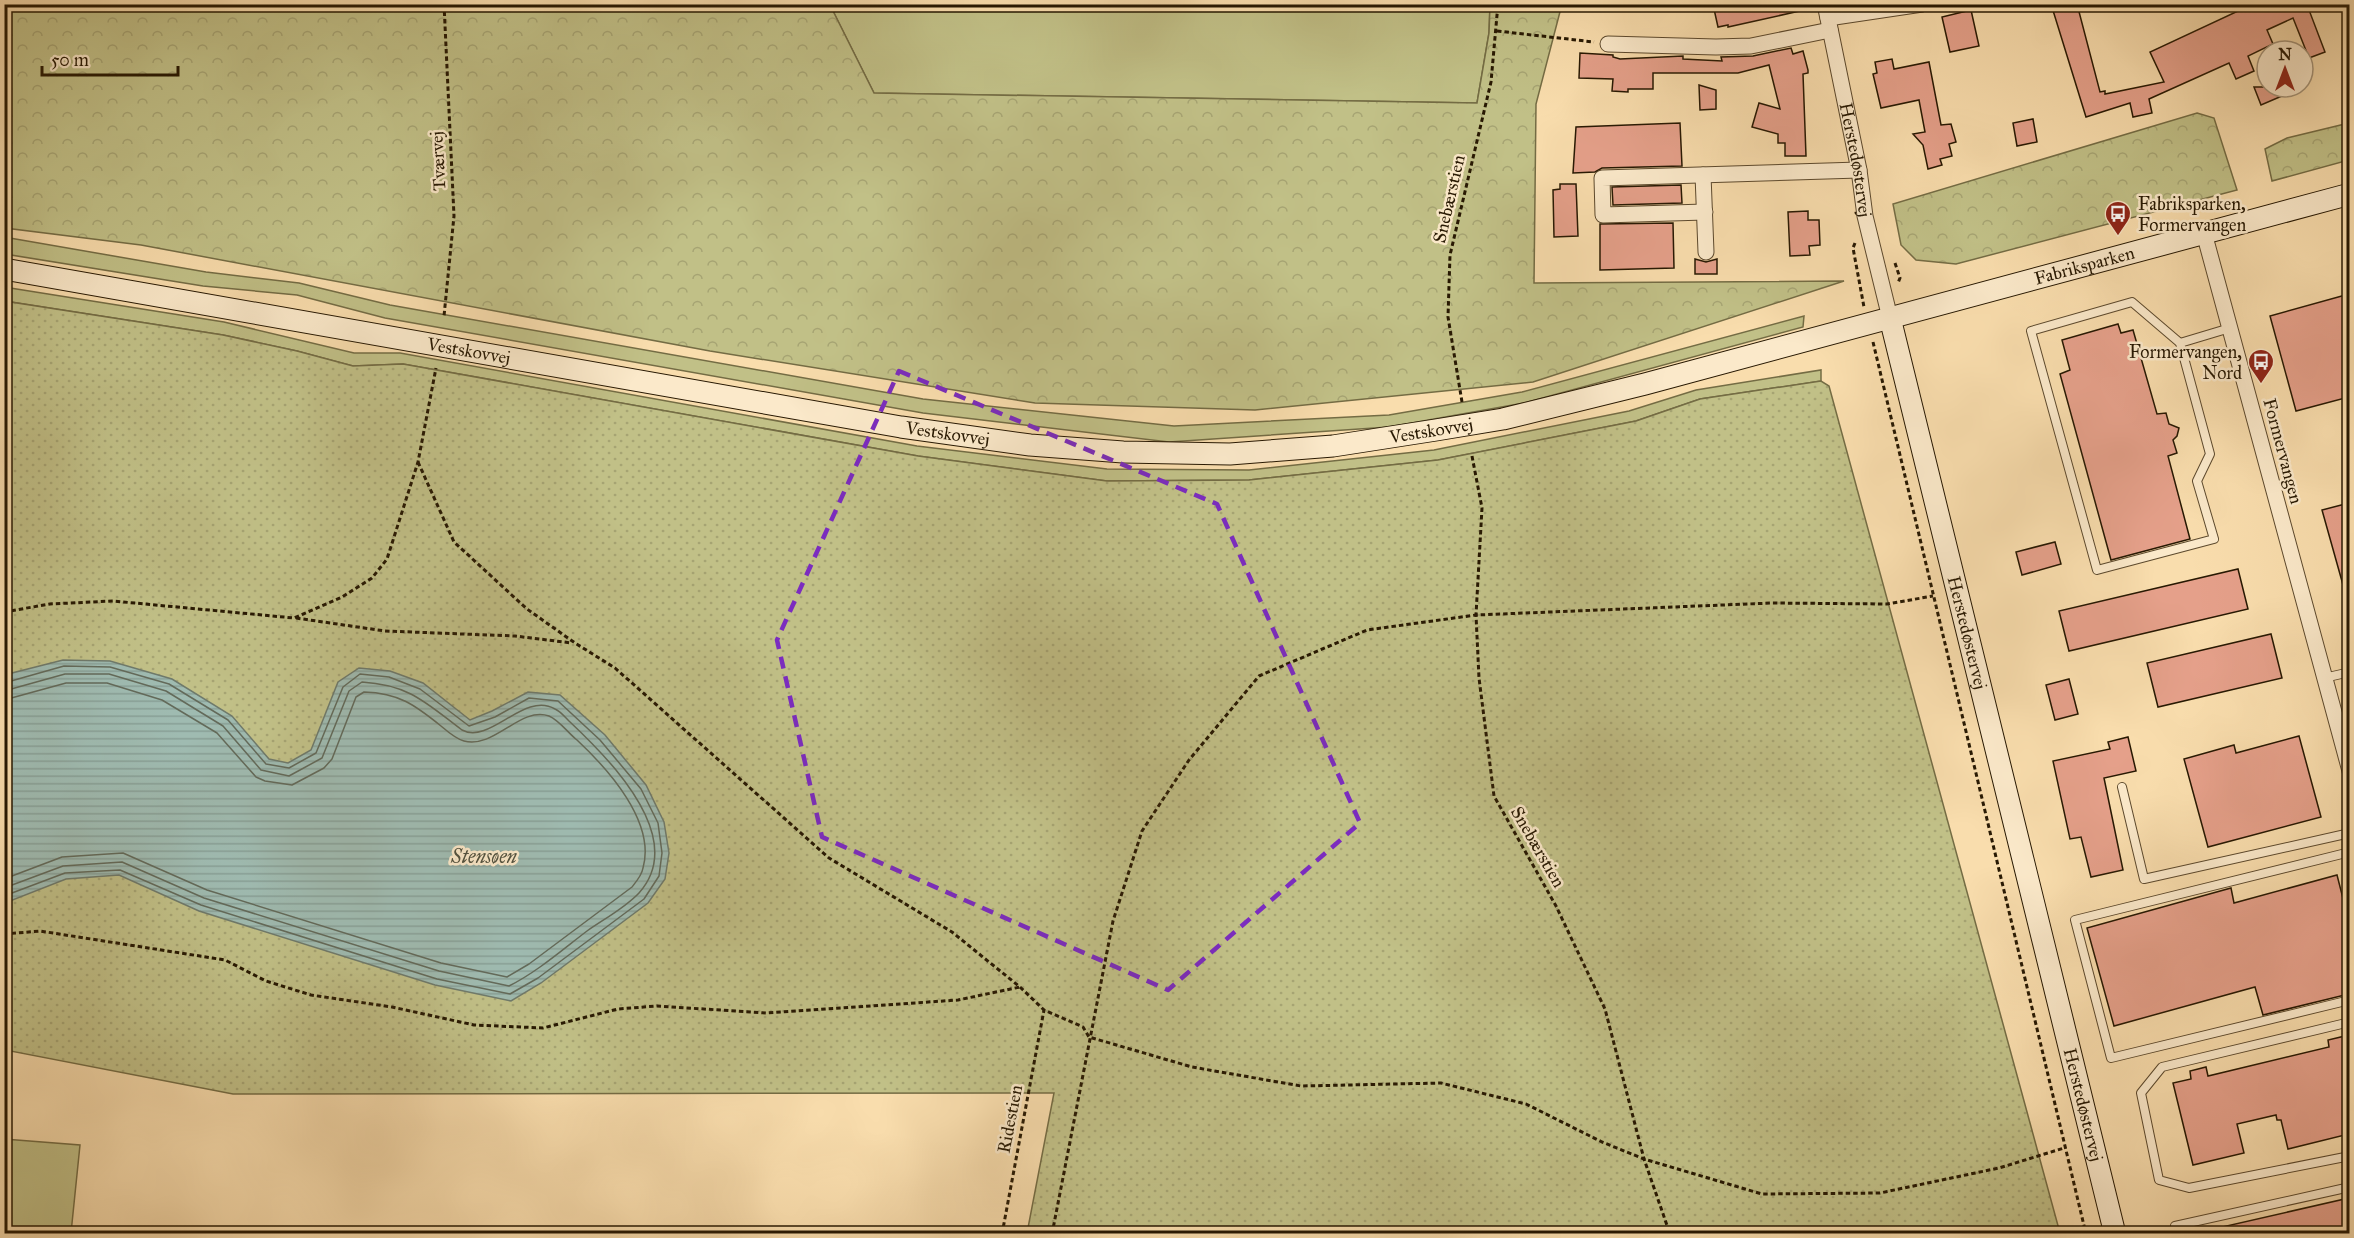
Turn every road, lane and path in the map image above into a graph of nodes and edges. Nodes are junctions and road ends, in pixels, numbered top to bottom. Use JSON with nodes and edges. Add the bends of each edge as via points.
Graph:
{"nodes":[{"id":1,"x":444,"y":4,"type":"edge"},
{"id":2,"x":1498,"y":4,"type":"edge"},
{"id":3,"x":1922,"y":4,"type":"edge"},
{"id":4,"x":1828,"y":18,"type":"edge"},
{"id":5,"x":1497,"y":31,"type":"junction"},
{"id":6,"x":1608,"y":44,"type":"joint"},
{"id":7,"x":1859,"y":170,"type":"junction"},
{"id":8,"x":1704,"y":175,"type":"junction"},
{"id":9,"x":2349,"y":194,"type":"edge"},
{"id":10,"x":1705,"y":212,"type":"junction"},
{"id":11,"x":2204,"y":233,"type":"junction"},
{"id":12,"x":1706,"y":252,"type":"dead end"},
{"id":13,"x":4,"y":269,"type":"edge"},
{"id":14,"x":444,"y":316,"type":"dead end"},
{"id":15,"x":1890,"y":318,"type":"junction"},
{"id":16,"x":1868,"y":324,"type":"junction"},
{"id":17,"x":2230,"y":328,"type":"junction"},
{"id":18,"x":2180,"y":343,"type":"junction"},
{"id":19,"x":436,"y":368,"type":"dead end"},
{"id":20,"x":1462,"y":402,"type":"dead end"},
{"id":21,"x":1472,"y":456,"type":"dead end"},
{"id":22,"x":418,"y":462,"type":"junction"},
{"id":23,"x":1933,"y":596,"type":"junction"},
{"id":24,"x":4,"y":612,"type":"edge"},
{"id":25,"x":1476,"y":615,"type":"junction"},
{"id":26,"x":294,"y":618,"type":"junction"},
{"id":27,"x":575,"y":643,"type":"junction"},
{"id":28,"x":2349,"y":672,"type":"edge"},
{"id":29,"x":2324,"y":678,"type":"junction"},
{"id":30,"x":2349,"y":771,"type":"edge"},
{"id":31,"x":2122,"y":787,"type":"dead end"},
{"id":32,"x":2349,"y":833,"type":"edge"},
{"id":33,"x":2349,"y":852,"type":"edge"},
{"id":34,"x":4,"y":934,"type":"edge"},
{"id":35,"x":1020,"y":987,"type":"junction"},
{"id":36,"x":2349,"y":1000,"type":"edge"},
{"id":37,"x":1044,"y":1010,"type":"junction"},
{"id":38,"x":2349,"y":1022,"type":"edge"},
{"id":39,"x":1089,"y":1037,"type":"junction"},
{"id":40,"x":2064,"y":1148,"type":"junction"},
{"id":41,"x":2349,"y":1156,"type":"edge"},
{"id":42,"x":1644,"y":1159,"type":"junction"},
{"id":43,"x":2349,"y":1187,"type":"edge"},
{"id":44,"x":2175,"y":1226,"type":"dead end"},
{"id":45,"x":1002,"y":1233,"type":"edge"},
{"id":46,"x":1052,"y":1233,"type":"edge"},
{"id":47,"x":1670,"y":1233,"type":"edge"},
{"id":48,"x":2085,"y":1233,"type":"edge"},
{"id":49,"x":2115,"y":1233,"type":"edge"}],
"edges":[{"from":1,"to":14,"type":"path","name":"Tværvej","via":[[454,216]]},
{"from":2,"to":5,"type":"path","name":"Snebærstien"},
{"from":3,"to":4,"type":"street"},
{"from":4,"to":6,"type":"street","via":[[1751,46]]},
{"from":4,"to":7,"type":"street","name":"Herstedøstervej"},
{"from":5,"to":6,"type":"path"},
{"from":5,"to":20,"type":"path","name":"Snebærstien","via":[[1491,82],[1450,255],[1448,317]]},
{"from":7,"to":8,"type":"street"},
{"from":7,"to":15,"type":"street","name":"Herstedøstervej","via":[[1865,216]]},
{"from":8,"to":10,"type":"street"},
{"from":8,"to":10,"type":"street","via":[[1602,178],[1603,215]]},
{"from":9,"to":11,"type":"street","name":"Fabriksparken"},
{"from":10,"to":12,"type":"street"},
{"from":11,"to":15,"type":"street","name":"Fabriksparken"},
{"from":11,"to":17,"type":"street","name":"Formervangen"},
{"from":13,"to":16,"type":"street","name":"Vestskovvej","via":[[901,427],[1030,445],[1123,452],[1230,454],[1333,446],[1503,419]]},
{"from":15,"to":16,"type":"street","name":"Vestskovvej"},
{"from":15,"to":49,"type":"street","name":"Herstedøstervej"},
{"from":16,"to":23,"type":"path"},
{"from":17,"to":18,"type":"lane"},
{"from":17,"to":29,"type":"street","name":"Formervangen"},
{"from":18,"to":18,"type":"lane","via":[[2132,302],[2031,332],[2097,570],[2214,539],[2197,481],[2210,454]]},
{"from":19,"to":22,"type":"path"},
{"from":21,"to":25,"type":"path","name":"Snebærstien","via":[[1482,508]]},
{"from":22,"to":26,"type":"path","via":[[387,559],[372,578],[342,597]]},
{"from":22,"to":27,"type":"path","via":[[454,542],[527,609]]},
{"from":23,"to":25,"type":"path","via":[[1887,604],[1772,603]]},
{"from":23,"to":40,"type":"path"},
{"from":24,"to":26,"type":"path","via":[[50,604],[113,601]]},
{"from":25,"to":39,"type":"path","via":[[1367,630],[1259,676],[1189,760],[1142,831],[1113,921]]},
{"from":25,"to":42,"type":"path","name":"Snebærstien","via":[[1479,678],[1494,796],[1556,906],[1605,1009]]},
{"from":26,"to":27,"type":"path","via":[[385,631],[514,636]]},
{"from":27,"to":35,"type":"path","via":[[615,668],[829,858],[952,932]]},
{"from":28,"to":29,"type":"lane"},
{"from":29,"to":30,"type":"street","name":"Formervangen"},
{"from":31,"to":32,"type":"lane","via":[[2144,879]]},
{"from":33,"to":36,"type":"lane","via":[[2075,921],[2111,1058]]},
{"from":34,"to":35,"type":"path","via":[[40,931],[225,960],[266,981],[311,995],[474,1025],[543,1028],[618,1009],[657,1006],[766,1012],[958,1000]]},
{"from":35,"to":37,"type":"path"},
{"from":37,"to":39,"type":"path","via":[[1083,1027]]},
{"from":37,"to":45,"type":"path","name":"Ridestien"},
{"from":38,"to":41,"type":"lane","via":[[2162,1067],[2141,1093],[2159,1180],[2189,1188]]},
{"from":39,"to":42,"type":"path","via":[[1192,1067],[1301,1086],[1441,1083],[1526,1104]]},
{"from":39,"to":46,"type":"path"},
{"from":40,"to":42,"type":"path","via":[[1999,1168],[1880,1193],[1762,1194]]},
{"from":40,"to":48,"type":"path"},
{"from":42,"to":47,"type":"path","name":"Snebærstien"},
{"from":43,"to":44,"type":"lane"}]}
